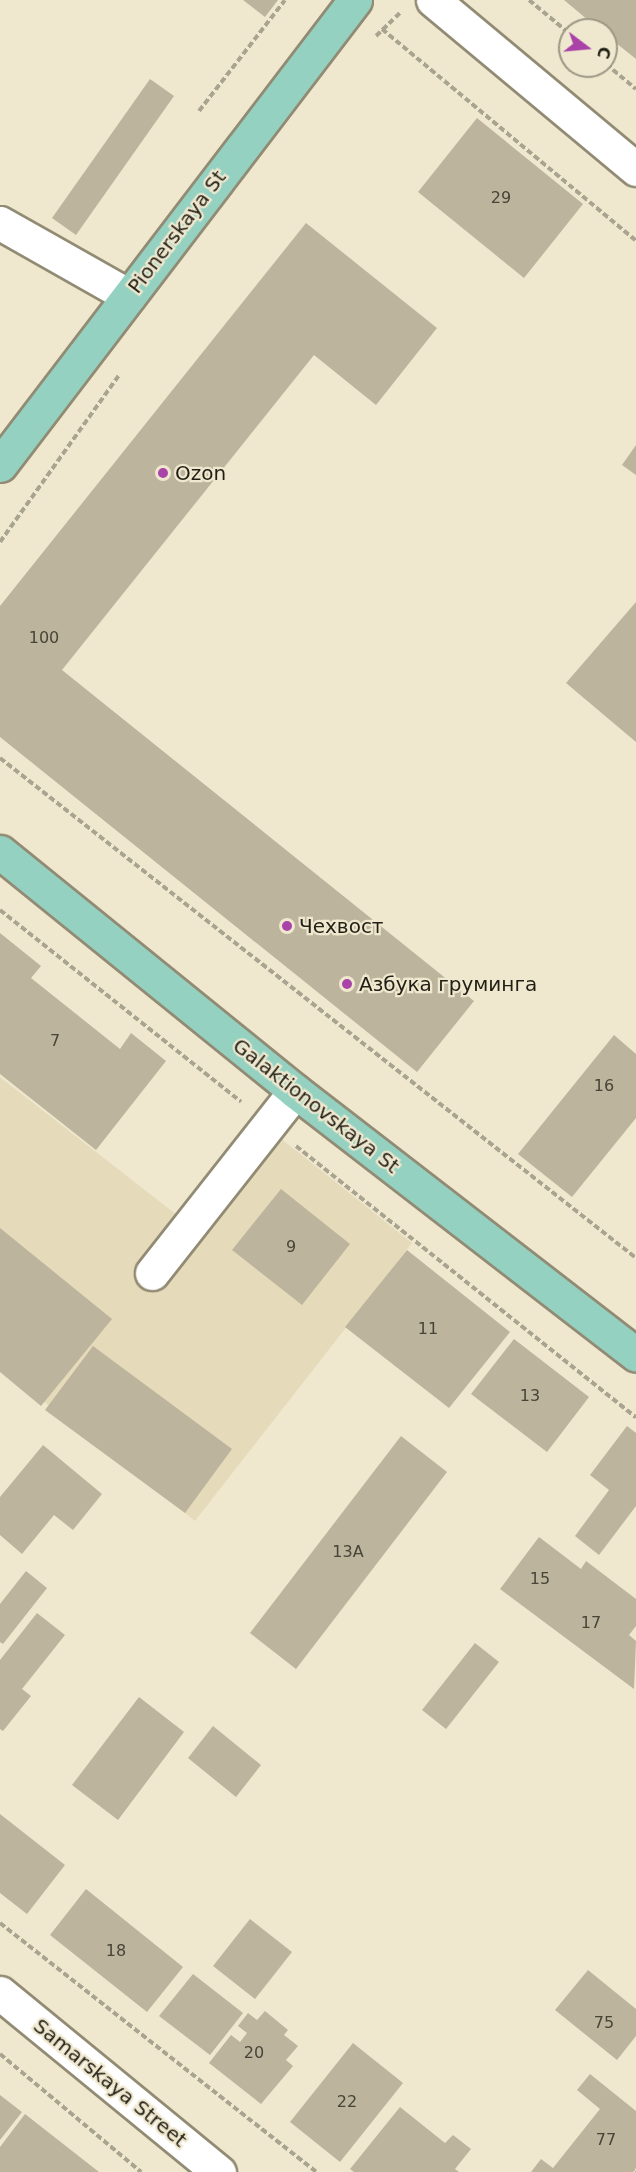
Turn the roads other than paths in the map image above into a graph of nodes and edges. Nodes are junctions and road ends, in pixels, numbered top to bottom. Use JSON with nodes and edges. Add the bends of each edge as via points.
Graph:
{"nodes":[{"id":1,"x":433,"y":0,"type":"edge"},
{"id":2,"x":350,"y":6,"type":"edge"},
{"id":3,"x":636,"y":169,"type":"edge"},
{"id":4,"x":0,"y":223,"type":"edge"},
{"id":5,"x":129,"y":296,"type":"junction"},
{"id":6,"x":0,"y":465,"type":"edge"},
{"id":7,"x":0,"y":852,"type":"edge"},
{"id":8,"x":295,"y":1091,"type":"junction"},
{"id":9,"x":152,"y":1273,"type":"dead end"},
{"id":10,"x":636,"y":1355,"type":"edge"},
{"id":11,"x":0,"y":1993,"type":"edge"},
{"id":12,"x":219,"y":2172,"type":"edge"}],
"edges":[{"from":1,"to":3,"type":"street"},
{"from":2,"to":5,"type":"main road","name":"Pionerskaya St"},
{"from":4,"to":5,"type":"street"},
{"from":5,"to":6,"type":"main road","name":"Pionerskaya St"},
{"from":7,"to":8,"type":"main road","name":"Galaktionovskaya St"},
{"from":8,"to":9,"type":"street"},
{"from":8,"to":10,"type":"main road","name":"Galaktionovskaya St"},
{"from":11,"to":12,"type":"street","name":"Samarskaya Street"}]}
